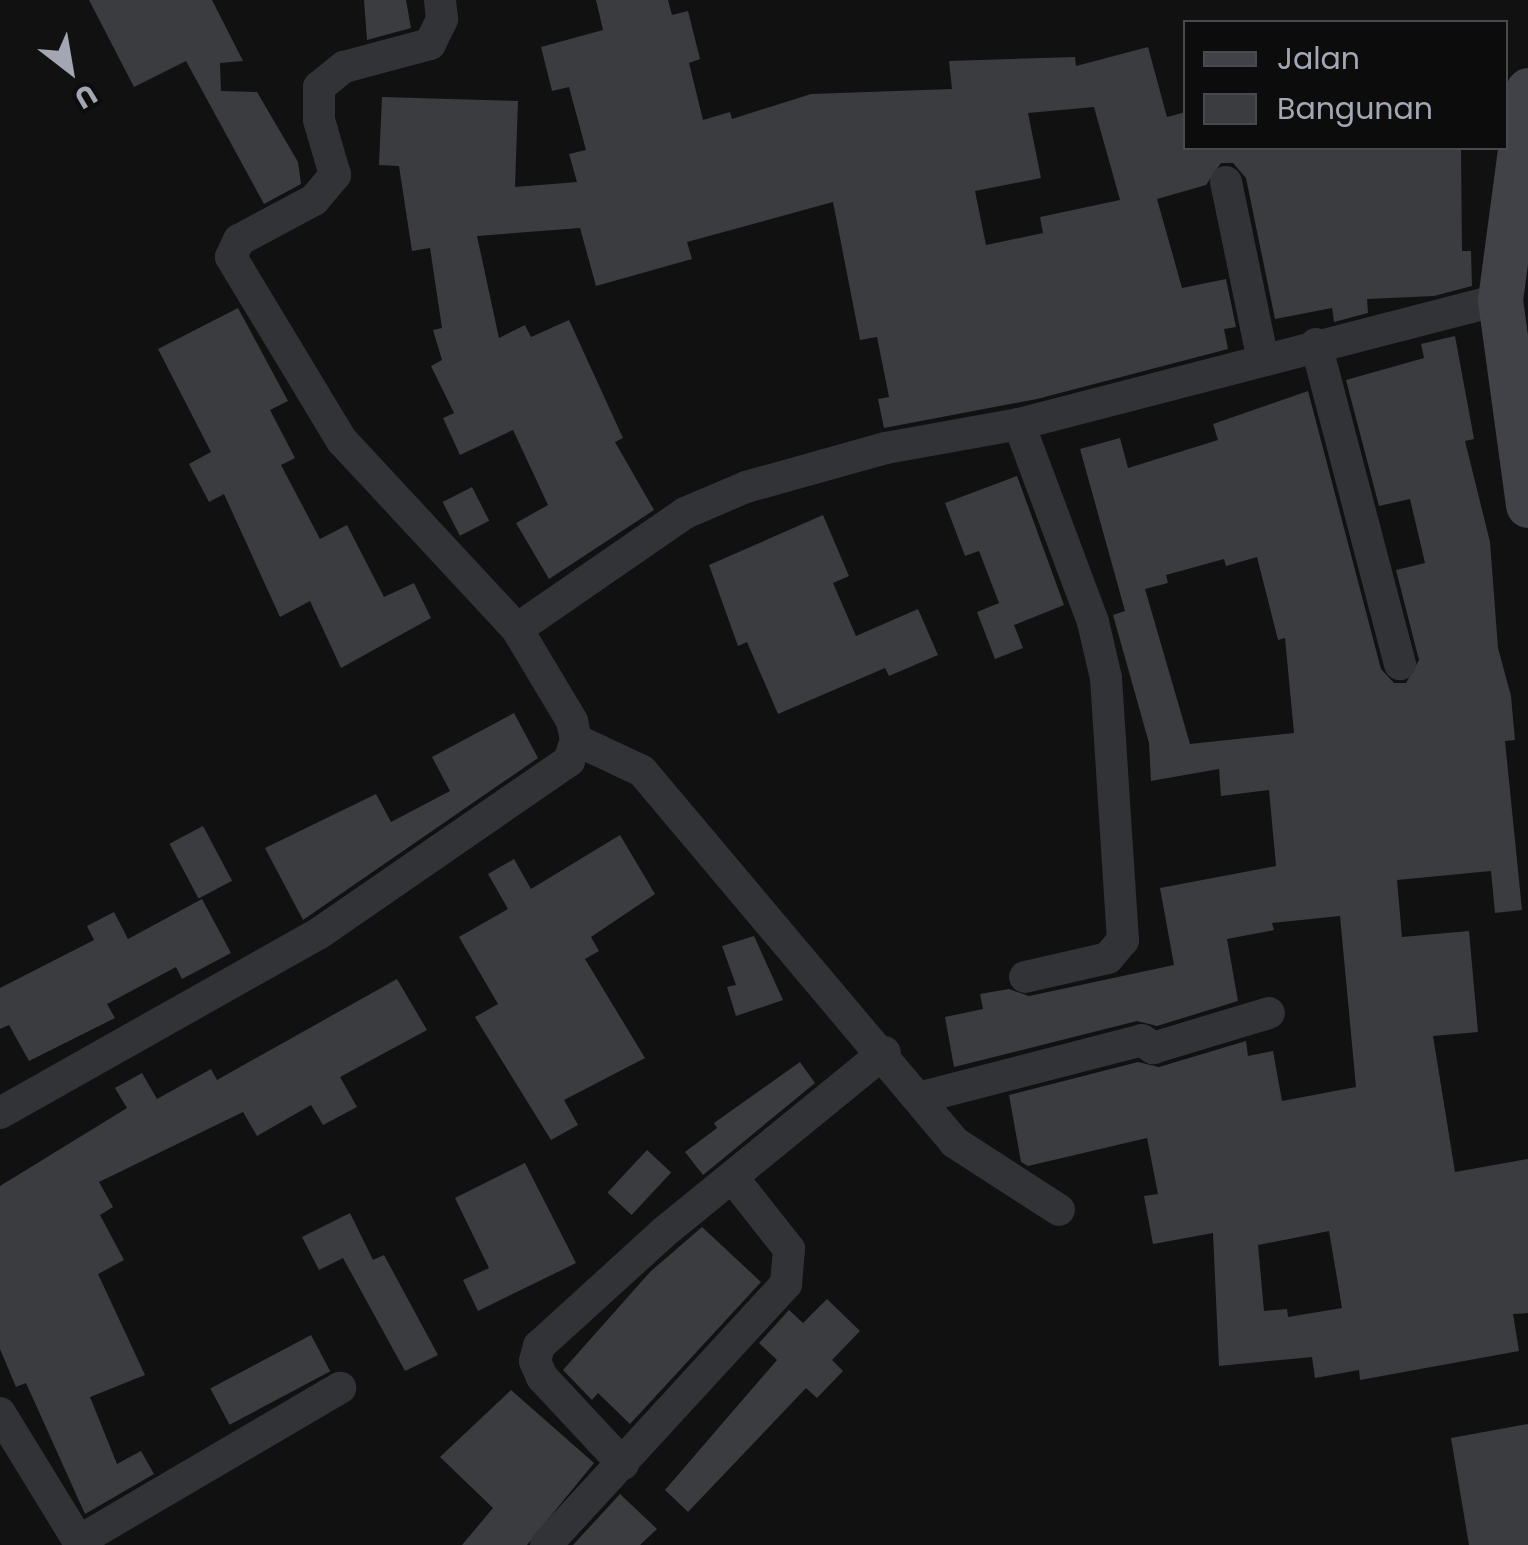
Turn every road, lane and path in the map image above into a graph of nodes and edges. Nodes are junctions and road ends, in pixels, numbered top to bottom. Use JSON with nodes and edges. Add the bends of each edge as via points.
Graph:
{"nodes":[{"id":1,"x":440,"y":0,"type":"edge"},
{"id":2,"x":1528,"y":90,"type":"edge"},
{"id":3,"x":1226,"y":182,"type":"dead end"},
{"id":4,"x":1500,"y":300,"type":"junction"},
{"id":5,"x":1316,"y":344,"type":"junction"},
{"id":6,"x":1262,"y":360,"type":"junction"},
{"id":7,"x":1019,"y":424,"type":"junction"},
{"id":8,"x":1528,"y":505,"type":"edge"},
{"id":9,"x":517,"y":629,"type":"junction"},
{"id":10,"x":1400,"y":664,"type":"dead end"},
{"id":11,"x":576,"y":740,"type":"junction"},
{"id":12,"x":1025,"y":977,"type":"dead end"},
{"id":13,"x":1269,"y":1013,"type":"dead end"},
{"id":14,"x":885,"y":1052,"type":"junction"},
{"id":15,"x":922,"y":1098,"type":"junction"},
{"id":16,"x":0,"y":1113,"type":"edge"},
{"id":17,"x":733,"y":1178,"type":"junction"},
{"id":18,"x":1059,"y":1210,"type":"dead end"},
{"id":19,"x":340,"y":1388,"type":"dead end"},
{"id":20,"x":0,"y":1413,"type":"edge"},
{"id":21,"x":623,"y":1464,"type":"junction"},
{"id":22,"x":80,"y":1543,"type":"edge"},
{"id":23,"x":546,"y":1545,"type":"edge"}],
"edges":[{"from":1,"to":9,"type":"street","via":[[442,20],[430,44],[344,67],[319,87],[319,120],[336,176],[314,200],[239,240],[231,257],[342,441]]},
{"from":2,"to":4,"type":"main road"},
{"from":3,"to":6,"type":"street"},
{"from":4,"to":5,"type":"street"},
{"from":4,"to":8,"type":"main road"},
{"from":5,"to":6,"type":"street"},
{"from":5,"to":10,"type":"street"},
{"from":6,"to":7,"type":"street"},
{"from":7,"to":9,"type":"street","via":[[886,448],[746,486],[685,513]]},
{"from":7,"to":12,"type":"street","via":[[1093,622],[1106,678],[1123,940],[1108,958]]},
{"from":9,"to":11,"type":"street","via":[[566,708]]},
{"from":11,"to":14,"type":"street","via":[[642,771]]},
{"from":11,"to":16,"type":"street","via":[[561,771],[318,934]]},
{"from":13,"to":15,"type":"street","via":[[1153,1048],[1142,1040]]},
{"from":14,"to":15,"type":"street"},
{"from":14,"to":17,"type":"street"},
{"from":15,"to":18,"type":"street","via":[[954,1142]]},
{"from":17,"to":21,"type":"street","via":[[786,1242],[789,1278]]},
{"from":17,"to":21,"type":"street","via":[[614,1276],[537,1351],[542,1378]]},
{"from":19,"to":22,"type":"street"},
{"from":20,"to":22,"type":"street"},
{"from":21,"to":23,"type":"street"}]}
